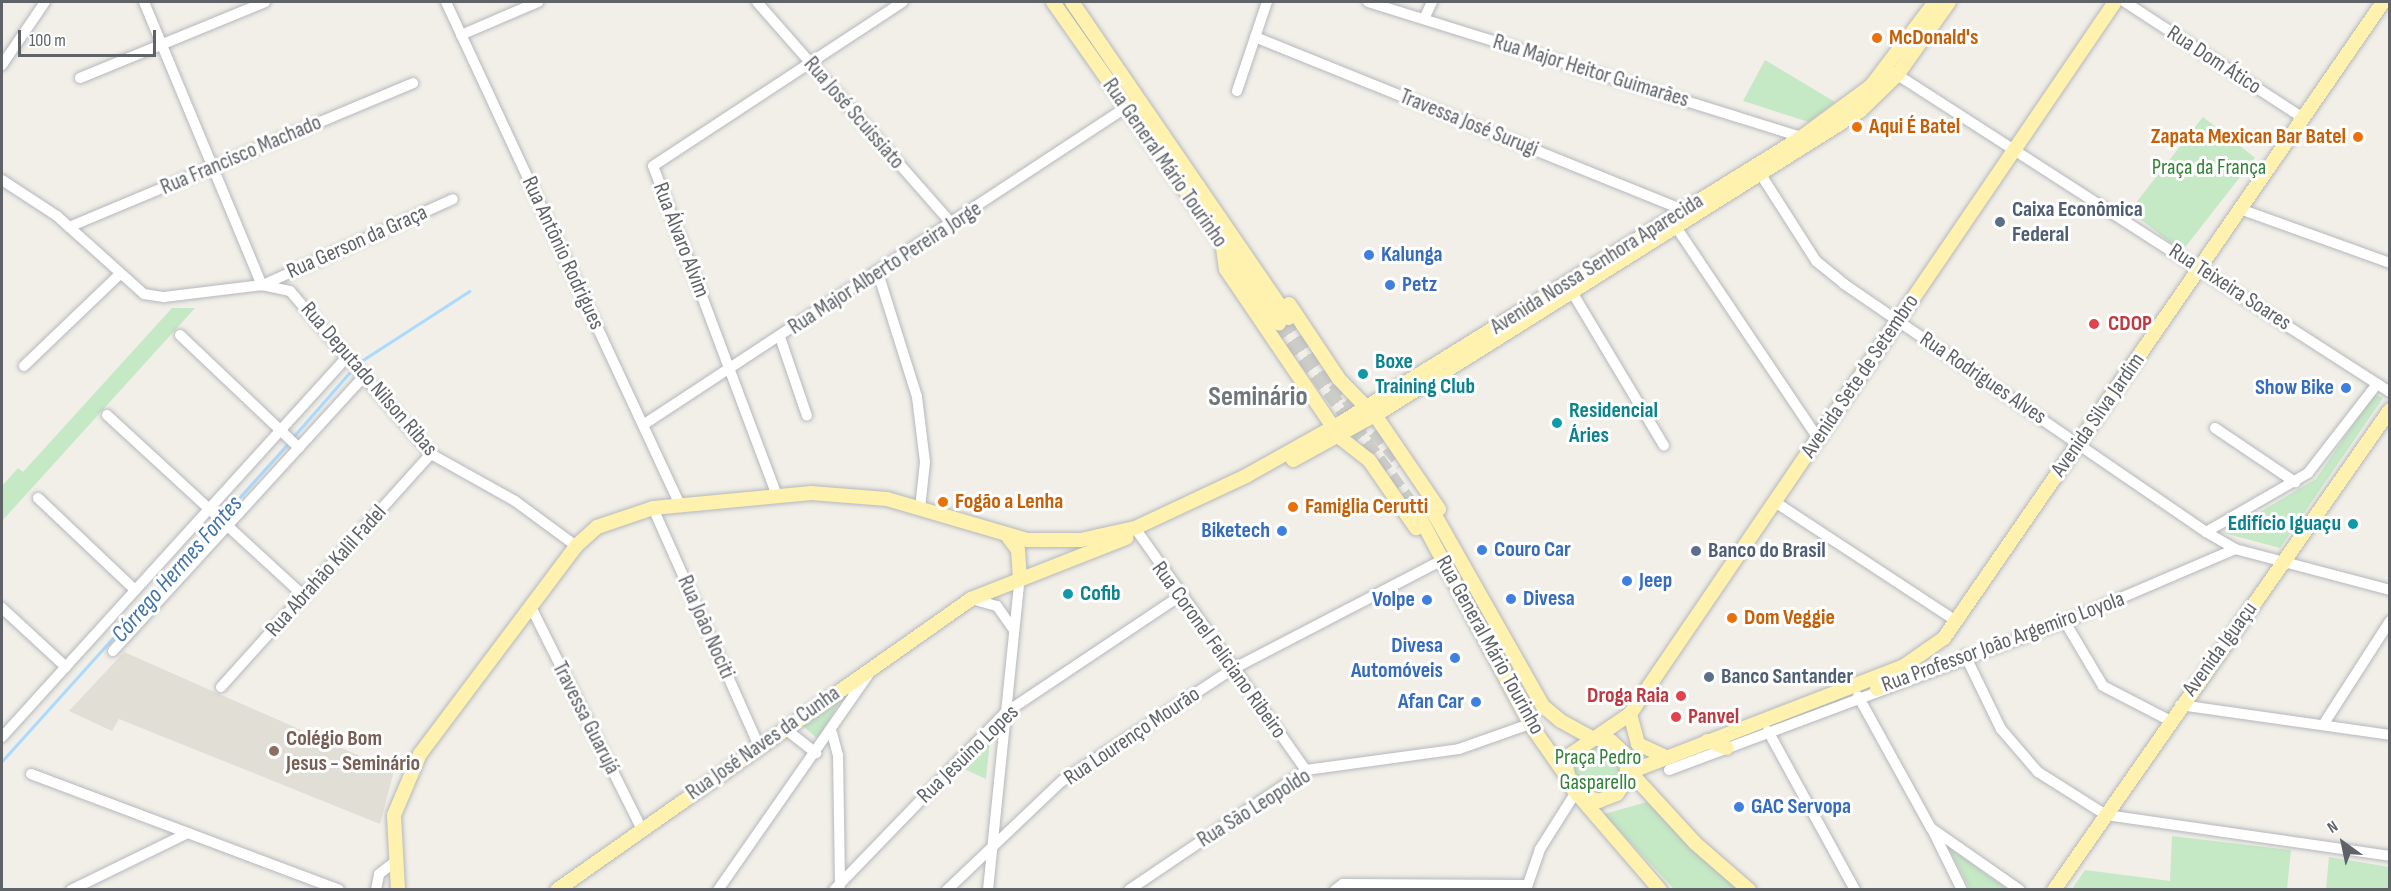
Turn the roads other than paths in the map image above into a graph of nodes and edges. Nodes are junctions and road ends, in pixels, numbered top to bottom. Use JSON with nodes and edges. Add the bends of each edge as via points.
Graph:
{"nodes":[{"id":1,"x":45,"y":2,"type":"edge"},
{"id":2,"x":144,"y":2,"type":"edge"},
{"id":3,"x":265,"y":2,"type":"edge"},
{"id":4,"x":446,"y":2,"type":"edge"},
{"id":5,"x":538,"y":2,"type":"edge"},
{"id":6,"x":757,"y":2,"type":"edge"},
{"id":7,"x":903,"y":2,"type":"edge"},
{"id":8,"x":1053,"y":2,"type":"edge"},
{"id":9,"x":1072,"y":2,"type":"edge"},
{"id":10,"x":1267,"y":2,"type":"edge"},
{"id":11,"x":1368,"y":2,"type":"edge"},
{"id":12,"x":1431,"y":2,"type":"edge"},
{"id":13,"x":1935,"y":2,"type":"edge"},
{"id":14,"x":1949,"y":2,"type":"edge"},
{"id":15,"x":2115,"y":2,"type":"edge"},
{"id":16,"x":2125,"y":2,"type":"edge"},
{"id":17,"x":2383,"y":2,"type":"edge"},
{"id":18,"x":1424,"y":19,"type":"junction"},
{"id":19,"x":461,"y":35,"type":"junction"},
{"id":20,"x":1255,"y":37,"type":"junction"},
{"id":21,"x":162,"y":44,"type":"junction"},
{"id":22,"x":810,"y":63,"type":"junction"},
{"id":23,"x":2,"y":65,"type":"edge"},
{"id":24,"x":1892,"y":71,"type":"junction"},
{"id":25,"x":80,"y":78,"type":"dead end"},
{"id":26,"x":412,"y":83,"type":"dead end"},
{"id":27,"x":1237,"y":91,"type":"dead end"},
{"id":28,"x":1125,"y":108,"type":"junction"},
{"id":29,"x":2303,"y":118,"type":"junction"},
{"id":30,"x":1809,"y":139,"type":"junction"},
{"id":31,"x":2013,"y":150,"type":"junction"},
{"id":32,"x":212,"y":166,"type":"junction"},
{"id":33,"x":1758,"y":170,"type":"junction"},
{"id":34,"x":2,"y":180,"type":"edge"},
{"id":35,"x":453,"y":199,"type":"dead end"},
{"id":36,"x":2240,"y":209,"type":"junction"},
{"id":37,"x":1684,"y":210,"type":"junction"},
{"id":38,"x":952,"y":224,"type":"junction"},
{"id":39,"x":69,"y":226,"type":"junction"},
{"id":40,"x":1676,"y":227,"type":"junction"},
{"id":41,"x":1227,"y":240,"type":"junction"},
{"id":42,"x":2390,"y":263,"type":"edge"},
{"id":43,"x":2200,"y":267,"type":"junction"},
{"id":44,"x":878,"y":273,"type":"junction"},
{"id":45,"x":119,"y":275,"type":"junction"},
{"id":46,"x":262,"y":285,"type":"junction"},
{"id":47,"x":1572,"y":292,"type":"junction"},
{"id":48,"x":1283,"y":321,"type":"tunnel mouth"},
{"id":49,"x":1898,"y":321,"type":"junction"},
{"id":50,"x":180,"y":335,"type":"dead end"},
{"id":51,"x":780,"y":337,"type":"junction"},
{"id":52,"x":347,"y":357,"type":"junction"},
{"id":53,"x":24,"y":366,"type":"dead end"},
{"id":54,"x":729,"y":370,"type":"junction"},
{"id":55,"x":363,"y":377,"type":"junction"},
{"id":56,"x":2377,"y":384,"type":"junction"},
{"id":57,"x":2390,"y":392,"type":"edge"},
{"id":58,"x":2390,"y":410,"type":"edge"},
{"id":59,"x":1371,"y":411,"type":"junction"},
{"id":60,"x":107,"y":415,"type":"dead end"},
{"id":61,"x":807,"y":416,"type":"dead end"},
{"id":62,"x":643,"y":425,"type":"junction"},
{"id":63,"x":2215,"y":428,"type":"dead end"},
{"id":64,"x":279,"y":431,"type":"junction"},
{"id":65,"x":1336,"y":431,"type":"junction"},
{"id":66,"x":1818,"y":438,"type":"junction"},
{"id":67,"x":2079,"y":443,"type":"junction"},
{"id":68,"x":1664,"y":446,"type":"dead end"},
{"id":69,"x":299,"y":448,"type":"junction"},
{"id":70,"x":431,"y":454,"type":"junction"},
{"id":71,"x":2295,"y":482,"type":"junction"},
{"id":72,"x":776,"y":493,"type":"junction"},
{"id":73,"x":38,"y":498,"type":"dead end"},
{"id":74,"x":1775,"y":502,"type":"junction"},
{"id":75,"x":680,"y":505,"type":"junction"},
{"id":76,"x":1422,"y":507,"type":"tunnel mouth"},
{"id":77,"x":653,"y":508,"type":"junction"},
{"id":78,"x":920,"y":509,"type":"junction"},
{"id":79,"x":207,"y":511,"type":"junction"},
{"id":80,"x":225,"y":526,"type":"junction"},
{"id":81,"x":1136,"y":531,"type":"junction"},
{"id":82,"x":2206,"y":532,"type":"junction"},
{"id":83,"x":1009,"y":538,"type":"junction"},
{"id":84,"x":576,"y":546,"type":"junction"},
{"id":85,"x":2235,"y":549,"type":"junction"},
{"id":86,"x":1435,"y":564,"type":"junction"},
{"id":87,"x":2282,"y":564,"type":"junction"},
{"id":88,"x":1020,"y":576,"type":"junction"},
{"id":89,"x":135,"y":590,"type":"junction"},
{"id":90,"x":2390,"y":590,"type":"edge"},
{"id":91,"x":304,"y":596,"type":"junction"},
{"id":92,"x":1178,"y":597,"type":"junction"},
{"id":93,"x":971,"y":599,"type":"junction"},
{"id":94,"x":1474,"y":601,"type":"junction"},
{"id":95,"x":2,"y":608,"type":"edge"},
{"id":96,"x":532,"y":609,"type":"junction"},
{"id":97,"x":1956,"y":621,"type":"junction"},
{"id":98,"x":2390,"y":621,"type":"edge"},
{"id":99,"x":2065,"y":622,"type":"junction"},
{"id":100,"x":1015,"y":630,"type":"junction"},
{"id":101,"x":113,"y":651,"type":"dead end"},
{"id":102,"x":1965,"y":655,"type":"junction"},
{"id":103,"x":875,"y":663,"type":"junction"},
{"id":104,"x":1904,"y":666,"type":"junction"},
{"id":105,"x":66,"y":667,"type":"junction"},
{"id":106,"x":1231,"y":670,"type":"junction"},
{"id":107,"x":221,"y":687,"type":"dead end"},
{"id":108,"x":1877,"y":689,"type":"junction"},
{"id":109,"x":1858,"y":696,"type":"junction"},
{"id":110,"x":2180,"y":705,"type":"junction"},
{"id":111,"x":1005,"y":713,"type":"junction"},
{"id":112,"x":1630,"y":714,"type":"junction"},
{"id":113,"x":2169,"y":720,"type":"junction"},
{"id":114,"x":1530,"y":724,"type":"junction"},
{"id":115,"x":1568,"y":725,"type":"junction"},
{"id":116,"x":2323,"y":725,"type":"junction"},
{"id":117,"x":784,"y":728,"type":"junction"},
{"id":118,"x":1768,"y":731,"type":"junction"},
{"id":119,"x":832,"y":733,"type":"junction"},
{"id":120,"x":2390,"y":735,"type":"edge"},
{"id":121,"x":2,"y":737,"type":"edge"},
{"id":122,"x":1592,"y":738,"type":"junction"},
{"id":123,"x":1707,"y":741,"type":"junction"},
{"id":124,"x":759,"y":746,"type":"junction"},
{"id":125,"x":1727,"y":748,"type":"junction"},
{"id":126,"x":816,"y":753,"type":"junction"},
{"id":127,"x":1664,"y":756,"type":"junction"},
{"id":128,"x":1644,"y":765,"type":"junction"},
{"id":129,"x":1306,"y":770,"type":"junction"},
{"id":130,"x":1669,"y":770,"type":"dead end"},
{"id":131,"x":1630,"y":772,"type":"junction"},
{"id":132,"x":32,"y":774,"type":"dead end"},
{"id":133,"x":1567,"y":777,"type":"junction"},
{"id":134,"x":1645,"y":784,"type":"junction"},
{"id":135,"x":1576,"y":792,"type":"junction"},
{"id":136,"x":2106,"y":815,"type":"junction"},
{"id":137,"x":641,"y":828,"type":"junction"},
{"id":138,"x":1931,"y":828,"type":"junction"},
{"id":139,"x":184,"y":835,"type":"junction"},
{"id":140,"x":992,"y":844,"type":"junction"},
{"id":141,"x":2390,"y":856,"type":"edge"},
{"id":142,"x":396,"y":861,"type":"junction"},
{"id":143,"x":1141,"y":886,"type":"edge"},
{"id":144,"x":838,"y":887,"type":"edge"},
{"id":145,"x":1365,"y":887,"type":"edge"},
{"id":146,"x":1526,"y":887,"type":"edge"},
{"id":147,"x":71,"y":890,"type":"edge"},
{"id":148,"x":339,"y":890,"type":"edge"},
{"id":149,"x":376,"y":890,"type":"edge"},
{"id":150,"x":398,"y":890,"type":"edge"},
{"id":151,"x":557,"y":890,"type":"edge"},
{"id":152,"x":718,"y":890,"type":"edge"},
{"id":153,"x":947,"y":890,"type":"edge"},
{"id":154,"x":988,"y":890,"type":"edge"},
{"id":155,"x":1129,"y":890,"type":"edge"},
{"id":156,"x":1335,"y":890,"type":"edge"},
{"id":157,"x":1660,"y":890,"type":"edge"},
{"id":158,"x":1749,"y":890,"type":"edge"},
{"id":159,"x":1855,"y":890,"type":"edge"},
{"id":160,"x":1962,"y":890,"type":"edge"},
{"id":161,"x":2020,"y":890,"type":"edge"},
{"id":162,"x":2054,"y":890,"type":"edge"}],
"edges":[{"from":1,"to":23,"type":"street"},
{"from":2,"to":21,"type":"street"},
{"from":3,"to":21,"type":"street"},
{"from":4,"to":19,"type":"street","name":"Rua Antônio Rodrigues"},
{"from":5,"to":19,"type":"street"},
{"from":6,"to":22,"type":"street","name":"Rua José Scuissiato"},
{"from":7,"to":22,"type":"street","name":"Rua Álvaro Alvim"},
{"from":8,"to":28,"type":"main road","name":"Rua General Mário Tourinho"},
{"from":9,"to":41,"type":"main road","name":"Rua General Mário Tourinho"},
{"from":10,"to":20,"type":"street"},
{"from":11,"to":18,"type":"street","name":"Rua Major Heitor Guimarães"},
{"from":12,"to":18,"type":"street"},
{"from":13,"to":24,"type":"main road","name":"Avenida Nossa Senhora Aparecida"},
{"from":14,"to":24,"type":"main road","name":"Avenida Nossa Senhora Aparecida"},
{"from":15,"to":31,"type":"main road","name":"Avenida Sete de Setembro"},
{"from":16,"to":29,"type":"street","name":"Rua Dom Ático"},
{"from":17,"to":29,"type":"main road","name":"Avenida Silva Jardim"},
{"from":18,"to":30,"type":"street","name":"Rua Major Heitor Guimarães"},
{"from":19,"to":62,"type":"street","name":"Rua Antônio Rodrigues"},
{"from":20,"to":27,"type":"street"},
{"from":20,"to":37,"type":"street","name":"Travessa José Surugi"},
{"from":21,"to":25,"type":"street"},
{"from":21,"to":32,"type":"street"},
{"from":22,"to":38,"type":"street","name":"Rua José Scuissiato"},
{"from":22,"to":54,"type":"street","name":"Rua Álvaro Alvim","via":[[653,166]]},
{"from":24,"to":30,"type":"main road","name":"Avenida Nossa Senhora Aparecida"},
{"from":24,"to":31,"type":"street","name":"Rua Teixeira Soares"},
{"from":26,"to":32,"type":"street","name":"Rua Francisco Machado"},
{"from":28,"to":38,"type":"street","name":"Rua Major Alberto Pereira Jorge"},
{"from":28,"to":41,"type":"main road","name":"Rua General Mário Tourinho"},
{"from":29,"to":36,"type":"main road","name":"Avenida Silva Jardim"},
{"from":30,"to":33,"type":"main road","name":"Avenida Nossa Senhora Aparecida"},
{"from":31,"to":43,"type":"street","name":"Rua Teixeira Soares"},
{"from":31,"to":49,"type":"main road","name":"Avenida Sete de Setembro"},
{"from":32,"to":39,"type":"street","name":"Rua Francisco Machado"},
{"from":32,"to":46,"type":"street"},
{"from":33,"to":37,"type":"main road","name":"Avenida Nossa Senhora Aparecida"},
{"from":33,"to":40,"type":"main road","name":"Avenida Nossa Senhora Aparecida"},
{"from":33,"to":49,"type":"street","name":"Rua Rodrigues Alves","via":[[1816,261]]},
{"from":34,"to":39,"type":"street","name":"Rua Deputado Nilson Ribas"},
{"from":35,"to":46,"type":"street","name":"Rua Gerson da Graça"},
{"from":36,"to":42,"type":"street"},
{"from":36,"to":43,"type":"main road","name":"Avenida Silva Jardim"},
{"from":37,"to":59,"type":"main road","name":"Avenida Nossa Senhora Aparecida"},
{"from":38,"to":44,"type":"street","name":"Rua Major Alberto Pereira Jorge"},
{"from":39,"to":45,"type":"street","name":"Rua Deputado Nilson Ribas"},
{"from":40,"to":47,"type":"main road","name":"Avenida Nossa Senhora Aparecida"},
{"from":40,"to":66,"type":"street"},
{"from":41,"to":48,"type":"main road","name":"Rua General Mário Tourinho"},
{"from":41,"to":59,"type":"main road","via":[[1252,250],[1339,379]]},
{"from":41,"to":65,"type":"main road","via":[[1226,269]]},
{"from":43,"to":56,"type":"street","name":"Rua Teixeira Soares"},
{"from":43,"to":67,"type":"main road","name":"Avenida Silva Jardim"},
{"from":44,"to":51,"type":"street","name":"Rua Major Alberto Pereira Jorge"},
{"from":44,"to":78,"type":"street","via":[[917,397],[926,462]]},
{"from":45,"to":46,"type":"street","name":"Rua Deputado Nilson Ribas","via":[[154,297]]},
{"from":45,"to":53,"type":"street"},
{"from":46,"to":52,"type":"street","name":"Rua Deputado Nilson Ribas","via":[[297,296]]},
{"from":47,"to":59,"type":"main road","name":"Avenida Nossa Senhora Aparecida"},
{"from":47,"to":68,"type":"street"},
{"from":49,"to":66,"type":"main road","name":"Avenida Sete de Setembro"},
{"from":49,"to":67,"type":"street","name":"Rua Rodrigues Alves"},
{"from":50,"to":64,"type":"street"},
{"from":51,"to":54,"type":"street","name":"Rua Major Alberto Pereira Jorge"},
{"from":51,"to":61,"type":"street"},
{"from":52,"to":55,"type":"street","name":"Rua Deputado Nilson Ribas"},
{"from":52,"to":64,"type":"street"},
{"from":54,"to":62,"type":"street","name":"Rua Major Alberto Pereira Jorge"},
{"from":54,"to":72,"type":"street","name":"Rua Álvaro Alvim"},
{"from":55,"to":69,"type":"street"},
{"from":55,"to":70,"type":"street","name":"Rua Deputado Nilson Ribas"},
{"from":56,"to":57,"type":"street","name":"Rua Teixeira Soares"},
{"from":56,"to":71,"type":"street"},
{"from":58,"to":87,"type":"main road","name":"Avenida Iguaçu"},
{"from":59,"to":65,"type":"main road","name":"Avenida Nossa Senhora Aparecida"},
{"from":59,"to":94,"type":"main road","via":[[1457,540]]},
{"from":60,"to":79,"type":"street"},
{"from":62,"to":75,"type":"street","name":"Rua Antônio Rodrigues"},
{"from":63,"to":71,"type":"street"},
{"from":64,"to":69,"type":"street"},
{"from":64,"to":79,"type":"street"},
{"from":65,"to":81,"type":"main road","name":"Avenida Nossa Senhora Aparecida"},
{"from":65,"to":86,"type":"main road","via":[[1363,454],[1388,484]]},
{"from":66,"to":74,"type":"main road","name":"Avenida Sete de Setembro"},
{"from":67,"to":82,"type":"street","name":"Rua Rodrigues Alves"},
{"from":67,"to":97,"type":"main road","name":"Avenida Silva Jardim"},
{"from":69,"to":80,"type":"street"},
{"from":70,"to":84,"type":"street","name":"Rua Deputado Nilson Ribas","via":[[514,501]]},
{"from":70,"to":91,"type":"street","name":"Rua Abrahão Kalil Fadel"},
{"from":71,"to":82,"type":"street"},
{"from":72,"to":75,"type":"main road","name":"Avenida Nossa Senhora Aparecida"},
{"from":72,"to":78,"type":"main road","name":"Avenida Nossa Senhora Aparecida","via":[[852,494]]},
{"from":73,"to":89,"type":"street"},
{"from":74,"to":97,"type":"street"},
{"from":74,"to":112,"type":"main road","name":"Avenida Sete de Setembro"},
{"from":75,"to":77,"type":"main road","name":"Avenida Nossa Senhora Aparecida"},
{"from":76,"to":94,"type":"main road","name":"Rua General Mário Tourinho"},
{"from":77,"to":84,"type":"main road","name":"Avenida Nossa Senhora Aparecida","via":[[597,527]]},
{"from":77,"to":124,"type":"street","name":"Rua João Nociti"},
{"from":78,"to":83,"type":"main road","name":"Avenida Nossa Senhora Aparecida"},
{"from":79,"to":80,"type":"street"},
{"from":79,"to":89,"type":"street"},
{"from":80,"to":91,"type":"street"},
{"from":80,"to":101,"type":"street"},
{"from":81,"to":83,"type":"main road","name":"Avenida Nossa Senhora Aparecida","via":[[1063,541]]},
{"from":81,"to":88,"type":"main road","name":"Rua José Naves da Cunha"},
{"from":81,"to":92,"type":"street","name":"Rua Coronel Feliciano Ribeiro"},
{"from":82,"to":85,"type":"street","name":"Rua Rodrigues Alves"},
{"from":83,"to":88,"type":"main road","via":[[1018,550]]},
{"from":84,"to":96,"type":"main road","name":"Avenida Nossa Senhora Aparecida"},
{"from":85,"to":87,"type":"street","name":"Rua Rodrigues Alves"},
{"from":85,"to":99,"type":"street","name":"Rua Professor João Argemiro Loyola"},
{"from":86,"to":94,"type":"main road"},
{"from":86,"to":106,"type":"street","name":"Rua Lourenço Mourão"},
{"from":87,"to":90,"type":"street","name":"Rua Rodrigues Alves"},
{"from":87,"to":110,"type":"main road","name":"Avenida Iguaçu"},
{"from":88,"to":93,"type":"main road","name":"Rua José Naves da Cunha"},
{"from":88,"to":100,"type":"street"},
{"from":89,"to":105,"type":"street"},
{"from":91,"to":107,"type":"street","name":"Rua Abrahão Kalil Fadel"},
{"from":92,"to":106,"type":"street","name":"Rua Coronel Feliciano Ribeiro"},
{"from":92,"to":111,"type":"street","name":"Rua Jesuino Lopes"},
{"from":93,"to":100,"type":"street","via":[[997,606]]},
{"from":93,"to":103,"type":"main road","name":"Rua José Naves da Cunha"},
{"from":94,"to":114,"type":"main road","name":"Rua General Mário Tourinho"},
{"from":94,"to":115,"type":"main road","name":"Rua General Mário Tourinho","via":[[1543,706]]},
{"from":95,"to":105,"type":"street"},
{"from":96,"to":137,"type":"street","name":"Travessa Guarujá"},
{"from":96,"to":142,"type":"main road","name":"Avenida Nossa Senhora Aparecida","via":[[420,754],[404,783],[394,815]]},
{"from":97,"to":104,"type":"main road","name":"Rua Professor João Argemiro Loyola","via":[[1928,653]]},
{"from":98,"to":116,"type":"street"},
{"from":99,"to":102,"type":"street","name":"Rua Professor João Argemiro Loyola"},
{"from":99,"to":113,"type":"street","via":[[2103,686]]},
{"from":100,"to":111,"type":"street"},
{"from":102,"to":108,"type":"street","name":"Rua Professor João Argemiro Loyola"},
{"from":102,"to":136,"type":"street","via":[[2001,729],[2038,772]]},
{"from":103,"to":117,"type":"main road","name":"Rua José Naves da Cunha"},
{"from":103,"to":119,"type":"street"},
{"from":104,"to":108,"type":"main road"},
{"from":104,"to":123,"type":"main road","name":"Rua Professor João Argemiro Loyola"},
{"from":105,"to":121,"type":"street"},
{"from":106,"to":129,"type":"street","name":"Rua Coronel Feliciano Ribeiro"},
{"from":106,"to":140,"type":"street","name":"Rua Lourenço Mourão","via":[[1062,781]]},
{"from":108,"to":109,"type":"street","name":"Rua Professor João Argemiro Loyola"},
{"from":109,"to":118,"type":"street","name":"Rua Professor João Argemiro Loyola"},
{"from":109,"to":138,"type":"street"},
{"from":110,"to":113,"type":"main road","name":"Avenida Iguaçu"},
{"from":110,"to":116,"type":"street"},
{"from":111,"to":140,"type":"street"},
{"from":111,"to":144,"type":"street","name":"Rua Jesuino Lopes"},
{"from":112,"to":122,"type":"main road","name":"Avenida Sete de Setembro"},
{"from":112,"to":127,"type":"main road","via":[[1638,744]]},
{"from":113,"to":136,"type":"main road","name":"Avenida Iguaçu"},
{"from":114,"to":115,"type":"main road"},
{"from":114,"to":129,"type":"street","name":"Rua São Leopoldo","via":[[1459,749]]},
{"from":114,"to":133,"type":"main road","name":"Rua General Mário Tourinho"},
{"from":115,"to":122,"type":"main road","name":"Rua General Mário Tourinho"},
{"from":116,"to":120,"type":"street"},
{"from":117,"to":124,"type":"main road","name":"Rua José Naves da Cunha"},
{"from":117,"to":126,"type":"street"},
{"from":118,"to":125,"type":"street","name":"Rua Professor João Argemiro Loyola"},
{"from":118,"to":159,"type":"street"},
{"from":119,"to":126,"type":"street"},
{"from":119,"to":144,"type":"street","via":[[838,755]]},
{"from":122,"to":131,"type":"main road","via":[[1622,748]]},
{"from":122,"to":133,"type":"main road","via":[[1570,755]]},
{"from":123,"to":125,"type":"main road"},
{"from":123,"to":127,"type":"main road","name":"Rua Professor João Argemiro Loyola"},
{"from":124,"to":137,"type":"main road","name":"Rua José Naves da Cunha"},
{"from":125,"to":130,"type":"street","name":"Rua Professor João Argemiro Loyola"},
{"from":126,"to":152,"type":"street"},
{"from":127,"to":128,"type":"main road","name":"Rua Professor João Argemiro Loyola"},
{"from":128,"to":131,"type":"main road","name":"Rua Professor João Argemiro Loyola"},
{"from":128,"to":134,"type":"main road"},
{"from":129,"to":143,"type":"street","name":"Rua São Leopoldo"},
{"from":131,"to":134,"type":"main road"},
{"from":131,"to":135,"type":"main road","via":[[1622,790],[1606,800]]},
{"from":132,"to":139,"type":"street"},
{"from":133,"to":135,"type":"main road"},
{"from":134,"to":158,"type":"main road","via":[[1689,836]]},
{"from":135,"to":146,"type":"street","via":[[1540,849]]},
{"from":135,"to":157,"type":"main road"},
{"from":136,"to":141,"type":"street"},
{"from":136,"to":162,"type":"main road","name":"Avenida Iguaçu"},
{"from":137,"to":151,"type":"main road","name":"Rua José Naves da Cunha"},
{"from":138,"to":160,"type":"street"},
{"from":138,"to":161,"type":"street"},
{"from":139,"to":147,"type":"street"},
{"from":139,"to":148,"type":"street"},
{"from":140,"to":153,"type":"street","name":"Rua Lourenço Mourão"},
{"from":140,"to":154,"type":"street"},
{"from":142,"to":149,"type":"street","via":[[379,874]]},
{"from":142,"to":150,"type":"main road","name":"Avenida Nossa Senhora Aparecida"},
{"from":143,"to":155,"type":"street","name":"Rua São Leopoldo"},
{"from":145,"to":146,"type":"street"},
{"from":145,"to":156,"type":"street","via":[[1342,884]]}]}
